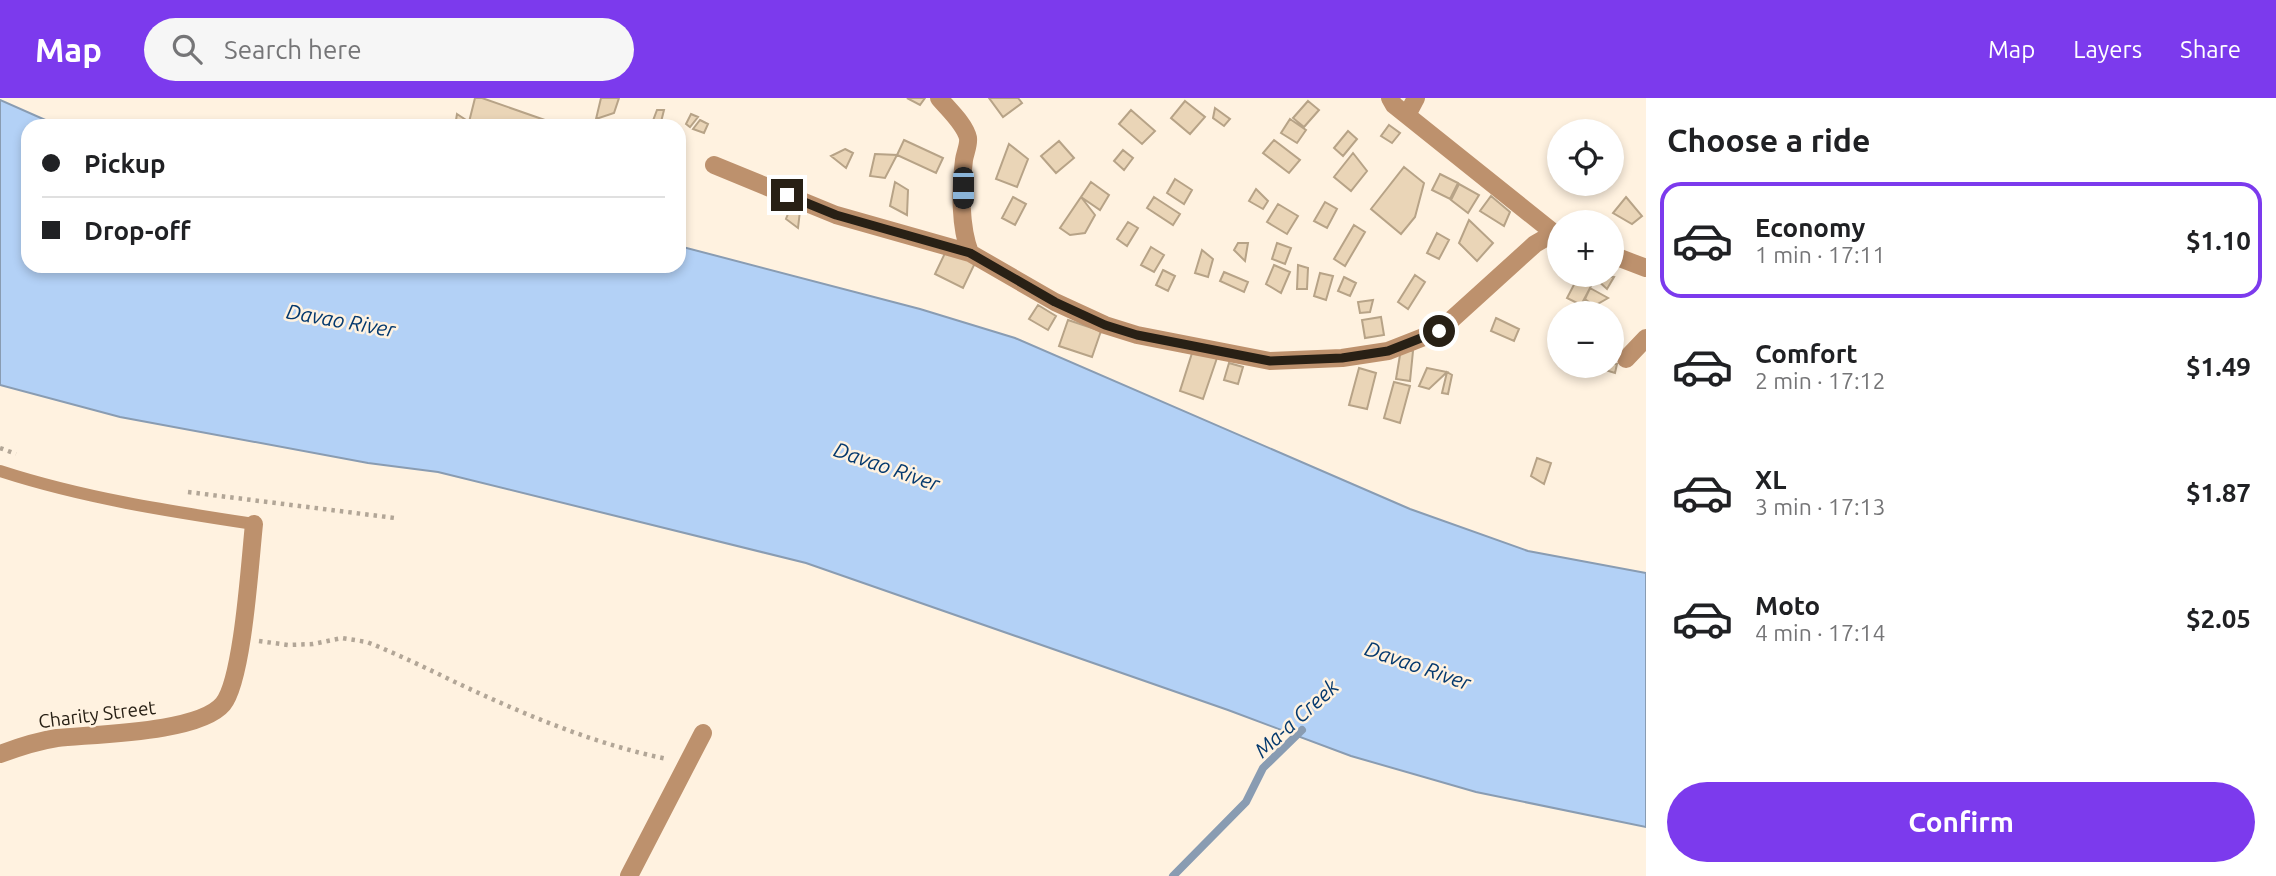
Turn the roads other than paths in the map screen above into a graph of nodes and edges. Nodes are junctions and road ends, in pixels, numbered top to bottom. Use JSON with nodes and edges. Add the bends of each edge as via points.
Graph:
{"nodes":[{"id":1,"x":939,"y":98,"type":"edge"},
{"id":2,"x":1390,"y":98,"type":"edge"},
{"id":3,"x":1416,"y":98,"type":"edge"},
{"id":4,"x":1407,"y":115,"type":"junction"},
{"id":5,"x":714,"y":165,"type":"dead end"},
{"id":6,"x":1547,"y":227,"type":"edge"},
{"id":7,"x":1547,"y":238,"type":"edge"},
{"id":8,"x":970,"y":253,"type":"junction"},
{"id":9,"x":1624,"y":260,"type":"edge"},
{"id":10,"x":1646,"y":268,"type":"edge"},
{"id":11,"x":1646,"y":338,"type":"edge"},
{"id":12,"x":1626,"y":359,"type":"dead end"},
{"id":13,"x":0,"y":471,"type":"edge"},
{"id":14,"x":254,"y":524,"type":"joint"},
{"id":15,"x":703,"y":733,"type":"dead end"},
{"id":16,"x":0,"y":754,"type":"edge"},
{"id":17,"x":629,"y":876,"type":"edge"}],
"edges":[{"from":1,"to":8,"type":"street","via":[[968,140],[963,200]]},
{"from":2,"to":4,"type":"street"},
{"from":3,"to":4,"type":"street"},
{"from":4,"to":6,"type":"street"},
{"from":5,"to":8,"type":"street","via":[[836,215]]},
{"from":7,"to":8,"type":"street","via":[[1439,331],[1388,351],[1320,360],[1270,361],[1137,335],[1055,302]]},
{"from":9,"to":10,"type":"street"},
{"from":11,"to":12,"type":"street"},
{"from":13,"to":14,"type":"lane","via":[[108,500]]},
{"from":14,"to":16,"type":"street","name":"Charity Street","via":[[233,682],[225,702],[214,712],[150,730],[57,738]]},
{"from":15,"to":17,"type":"street"}]}
